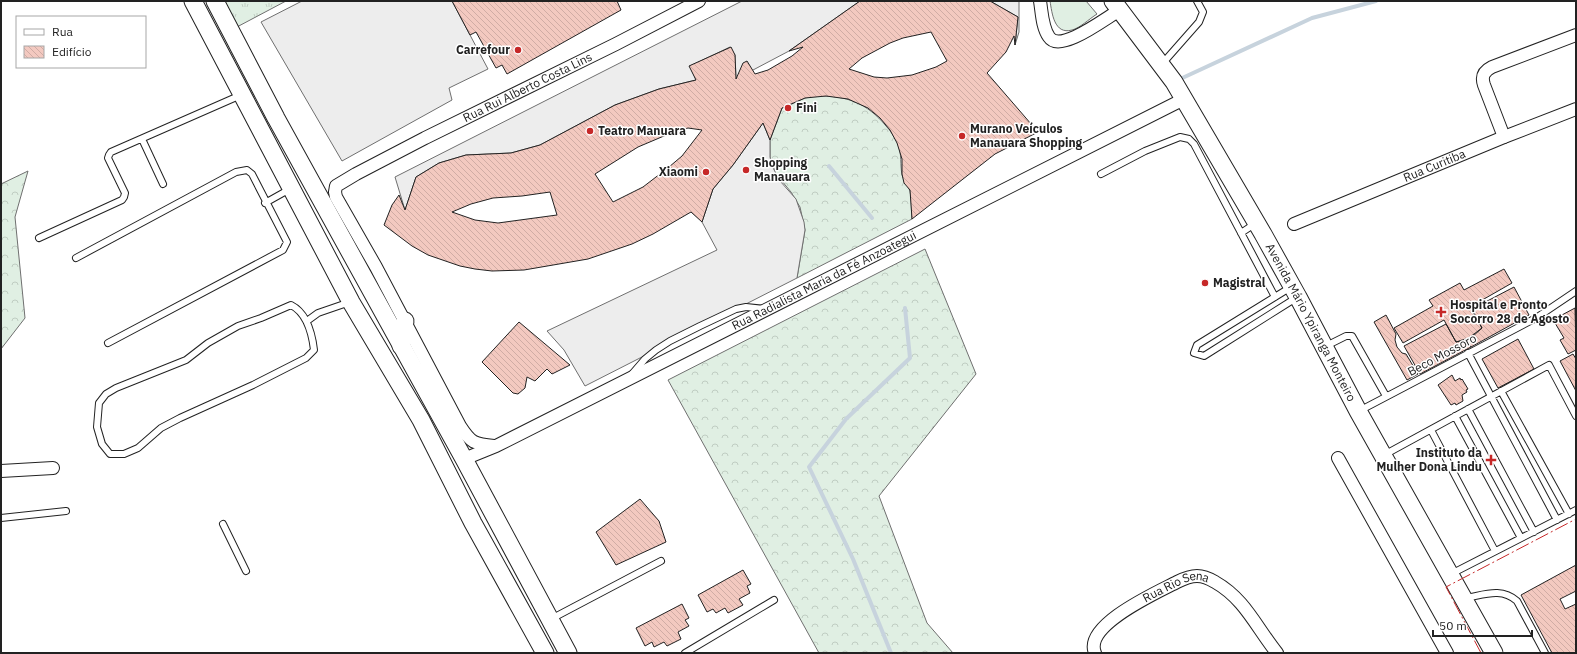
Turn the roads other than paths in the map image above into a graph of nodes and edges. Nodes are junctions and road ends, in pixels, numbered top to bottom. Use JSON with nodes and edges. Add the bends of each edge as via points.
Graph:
{"nodes":[{"id":1,"x":192,"y":1,"type":"edge"},
{"id":2,"x":215,"y":1,"type":"edge"},
{"id":3,"x":699,"y":1,"type":"edge"},
{"id":4,"x":1040,"y":1,"type":"edge"},
{"id":5,"x":1197,"y":1,"type":"edge"},
{"id":6,"x":1116,"y":5,"type":"edge"},
{"id":7,"x":1576,"y":35,"type":"edge"},
{"id":8,"x":1162,"y":64,"type":"junction"},
{"id":9,"x":242,"y":95,"type":"junction"},
{"id":10,"x":1184,"y":99,"type":"junction"},
{"id":11,"x":1576,"y":109,"type":"edge"},
{"id":12,"x":1504,"y":137,"type":"junction"},
{"id":13,"x":142,"y":139,"type":"junction"},
{"id":14,"x":1102,"y":174,"type":"dead end"},
{"id":15,"x":163,"y":184,"type":"dead end"},
{"id":16,"x":292,"y":188,"type":"junction"},
{"id":17,"x":265,"y":203,"type":"junction"},
{"id":18,"x":1256,"y":223,"type":"junction"},
{"id":19,"x":1294,"y":224,"type":"dead end"},
{"id":20,"x":1241,"y":233,"type":"junction"},
{"id":21,"x":39,"y":238,"type":"dead end"},
{"id":22,"x":76,"y":258,"type":"dead end"},
{"id":23,"x":1295,"y":291,"type":"junction"},
{"id":24,"x":1576,"y":291,"type":"edge"},
{"id":25,"x":1275,"y":297,"type":"junction"},
{"id":26,"x":351,"y":302,"type":"junction"},
{"id":27,"x":307,"y":321,"type":"junction"},
{"id":28,"x":405,"y":322,"type":"junction"},
{"id":29,"x":108,"y":343,"type":"dead end"},
{"id":30,"x":401,"y":346,"type":"junction"},
{"id":31,"x":1323,"y":348,"type":"junction"},
{"id":32,"x":1468,"y":353,"type":"junction"},
{"id":33,"x":424,"y":388,"type":"junction"},
{"id":34,"x":1501,"y":391,"type":"junction"},
{"id":35,"x":1386,"y":396,"type":"junction"},
{"id":36,"x":444,"y":397,"type":"junction"},
{"id":37,"x":1490,"y":397,"type":"junction"},
{"id":38,"x":1468,"y":409,"type":"junction"},
{"id":39,"x":1358,"y":411,"type":"junction"},
{"id":40,"x":1455,"y":416,"type":"junction"},
{"id":41,"x":1576,"y":416,"type":"edge"},
{"id":42,"x":1431,"y":430,"type":"junction"},
{"id":43,"x":496,"y":446,"type":"junction"},
{"id":44,"x":1382,"y":456,"type":"junction"},
{"id":45,"x":1338,"y":458,"type":"dead end"},
{"id":46,"x":464,"y":459,"type":"junction"},
{"id":47,"x":53,"y":468,"type":"dead end"},
{"id":48,"x":1,"y":471,"type":"edge"},
{"id":49,"x":1576,"y":510,"type":"edge"},
{"id":50,"x":66,"y":511,"type":"dead end"},
{"id":51,"x":1569,"y":514,"type":"junction"},
{"id":52,"x":1,"y":518,"type":"edge"},
{"id":53,"x":1557,"y":520,"type":"junction"},
{"id":54,"x":223,"y":524,"type":"dead end"},
{"id":55,"x":1534,"y":532,"type":"junction"},
{"id":56,"x":1521,"y":538,"type":"junction"},
{"id":57,"x":1495,"y":551,"type":"junction"},
{"id":58,"x":661,"y":561,"type":"dead end"},
{"id":59,"x":246,"y":571,"type":"dead end"},
{"id":60,"x":1450,"y":574,"type":"junction"},
{"id":61,"x":1463,"y":599,"type":"junction"},
{"id":62,"x":774,"y":600,"type":"dead end"},
{"id":63,"x":550,"y":620,"type":"junction"},
{"id":64,"x":545,"y":653,"type":"edge"},
{"id":65,"x":568,"y":653,"type":"edge"},
{"id":66,"x":685,"y":653,"type":"edge"},
{"id":67,"x":1095,"y":653,"type":"edge"},
{"id":68,"x":1277,"y":653,"type":"edge"},
{"id":69,"x":1447,"y":653,"type":"edge"},
{"id":70,"x":1494,"y":653,"type":"edge"},
{"id":71,"x":1545,"y":653,"type":"edge"}],
"edges":[{"from":1,"to":9,"type":"main road"},
{"from":2,"to":30,"type":"main road"},
{"from":3,"to":28,"type":"street","name":"Rua Rui Alberto Costa Lins","via":[[336,186],[335,194]]},
{"from":4,"to":6,"type":"street","via":[[1045,29],[1055,43],[1077,36]]},
{"from":5,"to":8,"type":"lane","via":[[1203,12],[1199,22]]},
{"from":6,"to":8,"type":"main road","name":"Avenida Mário Ypiranga Monteiro"},
{"from":7,"to":12,"type":"street","via":[[1487,70],[1483,77],[1484,85]]},
{"from":8,"to":10,"type":"main road","name":"Avenida Mário Ypiranga Monteiro"},
{"from":9,"to":13,"type":"lane"},
{"from":9,"to":16,"type":"main road"},
{"from":10,"to":18,"type":"main road","name":"Avenida Mário Ypiranga Monteiro"},
{"from":10,"to":43,"type":"street","name":"Rua Radialista Maria da Fé Anzoategui"},
{"from":11,"to":12,"type":"street","name":"Rua Curitiba"},
{"from":12,"to":19,"type":"street","name":"Rua Curitiba"},
{"from":13,"to":15,"type":"lane"},
{"from":13,"to":21,"type":"lane","via":[[109,155],[108,158],[125,193],[122,200]]},
{"from":14,"to":20,"type":"lane","via":[[1145,151],[1180,137],[1189,139]]},
{"from":16,"to":17,"type":"lane"},
{"from":16,"to":26,"type":"main road"},
{"from":17,"to":22,"type":"lane","via":[[252,174],[247,170],[236,172]]},
{"from":17,"to":29,"type":"lane","via":[[287,242],[283,250]]},
{"from":18,"to":20,"type":"lane"},
{"from":18,"to":23,"type":"main road","name":"Avenida Mário Ypiranga Monteiro"},
{"from":20,"to":25,"type":"lane"},
{"from":23,"to":25,"type":"lane"},
{"from":23,"to":25,"type":"lane","via":[[1204,356],[1194,353],[1196,345]]},
{"from":23,"to":31,"type":"main road","name":"Avenida Mário Ypiranga Monteiro"},
{"from":24,"to":32,"type":"lane","name":"Beco Mossoro","via":[[1536,318]]},
{"from":26,"to":27,"type":"lane","via":[[318,313]]},
{"from":26,"to":64,"type":"main road","via":[[421,420],[473,523]]},
{"from":27,"to":27,"type":"lane","via":[[314,350],[306,358],[161,428],[138,448],[124,454],[110,454],[102,444],[97,427],[99,403],[106,394],[186,360],[208,343],[238,326],[282,308],[291,305],[298,308]]},
{"from":28,"to":30,"type":"main road"},
{"from":28,"to":36,"type":"street"},
{"from":30,"to":33,"type":"main road"},
{"from":31,"to":35,"type":"lane","via":[[1346,336],[1352,336]]},
{"from":31,"to":39,"type":"main road","name":"Avenida Mário Ypiranga Monteiro"},
{"from":32,"to":35,"type":"lane","name":"Beco Mossoro"},
{"from":32,"to":37,"type":"lane"},
{"from":33,"to":36,"type":"main road"},
{"from":33,"to":46,"type":"main road"},
{"from":34,"to":37,"type":"lane"},
{"from":34,"to":41,"type":"lane","via":[[1549,365]]},
{"from":34,"to":51,"type":"lane"},
{"from":35,"to":39,"type":"lane","name":"Beco Mossoro"},
{"from":36,"to":43,"type":"street","via":[[469,438],[477,445]]},
{"from":37,"to":38,"type":"lane"},
{"from":37,"to":53,"type":"lane"},
{"from":38,"to":40,"type":"lane"},
{"from":38,"to":55,"type":"lane"},
{"from":39,"to":44,"type":"main road","name":"Avenida Mário Ypiranga Monteiro"},
{"from":40,"to":42,"type":"lane"},
{"from":40,"to":56,"type":"lane"},
{"from":42,"to":44,"type":"lane"},
{"from":42,"to":57,"type":"lane"},
{"from":43,"to":46,"type":"street","name":"Rua Radialista Maria da Fé Anzoategui"},
{"from":44,"to":60,"type":"main road","name":"Avenida Mário Ypiranga Monteiro"},
{"from":45,"to":69,"type":"street"},
{"from":46,"to":63,"type":"main road"},
{"from":47,"to":48,"type":"street"},
{"from":49,"to":51,"type":"lane"},
{"from":50,"to":52,"type":"lane"},
{"from":51,"to":53,"type":"lane"},
{"from":53,"to":55,"type":"lane"},
{"from":54,"to":59,"type":"lane"},
{"from":55,"to":56,"type":"lane"},
{"from":56,"to":57,"type":"lane"},
{"from":57,"to":60,"type":"lane"},
{"from":58,"to":63,"type":"lane"},
{"from":60,"to":61,"type":"main road","name":"Avenida Mário Ypiranga Monteiro"},
{"from":61,"to":70,"type":"main road","name":"Avenida Mário Ypiranga Monteiro"},
{"from":61,"to":71,"type":"lane","via":[[1503,592],[1511,596],[1517,601]]},
{"from":62,"to":66,"type":"lane"},
{"from":63,"to":65,"type":"main road"},
{"from":67,"to":68,"type":"street","name":"Rua Rio Sena","via":[[1095,641],[1100,631],[1120,613],[1177,582],[1198,576],[1210,579],[1227,589],[1244,606]]}]}
